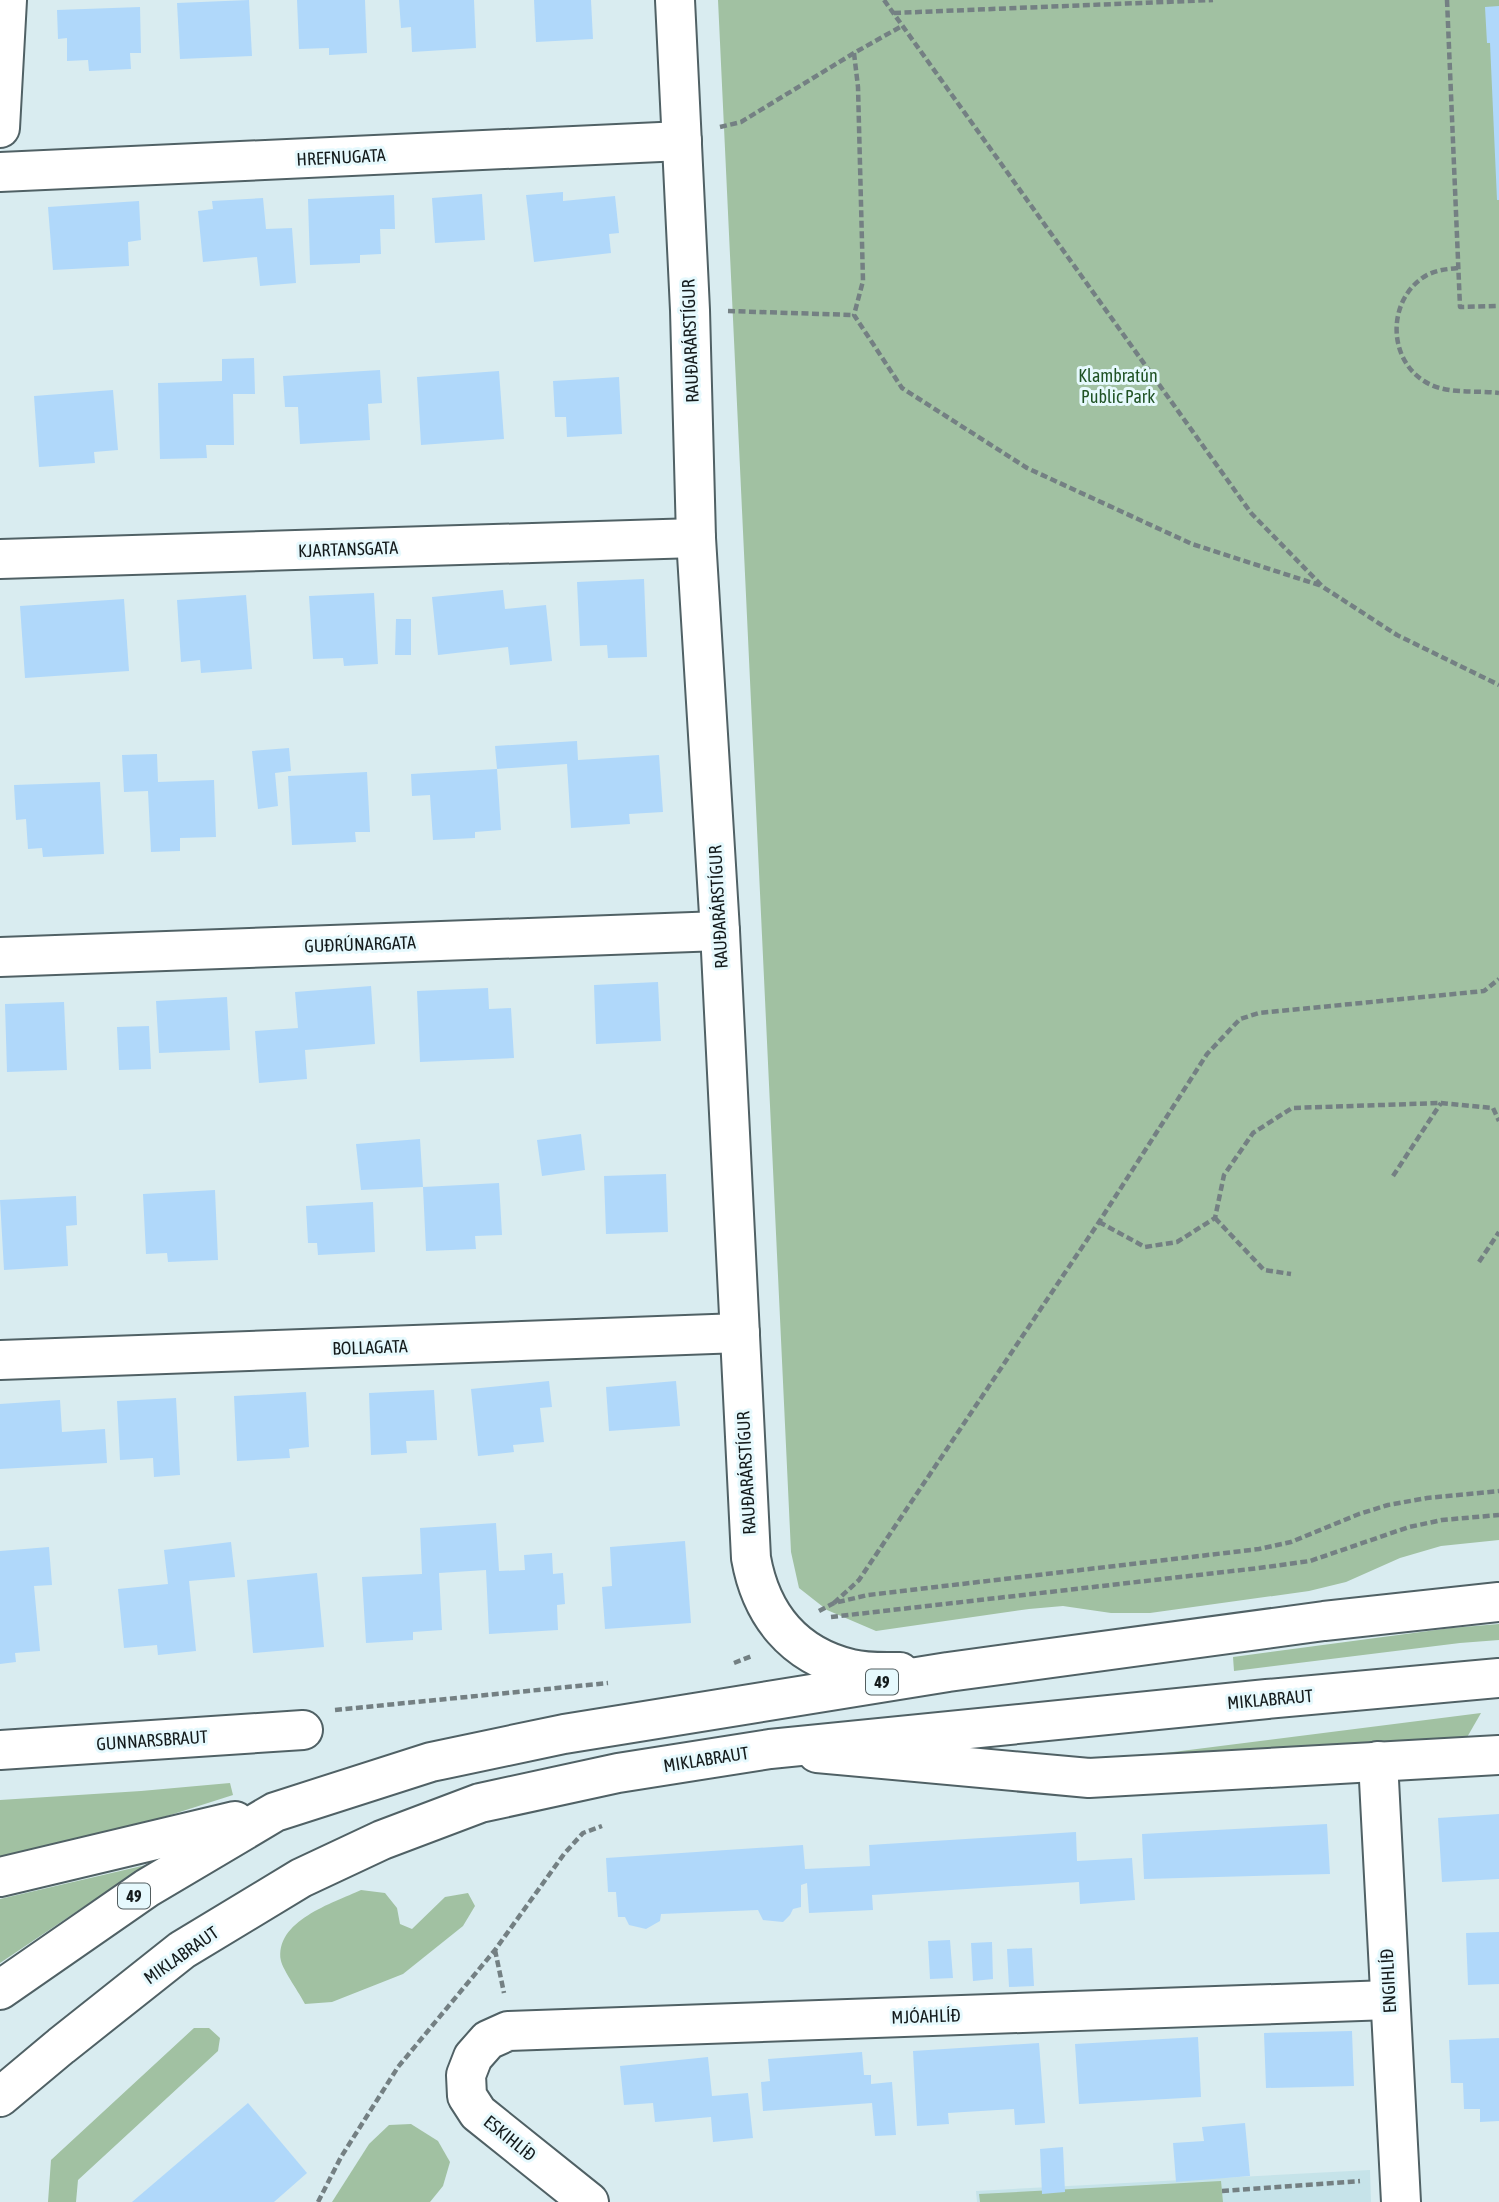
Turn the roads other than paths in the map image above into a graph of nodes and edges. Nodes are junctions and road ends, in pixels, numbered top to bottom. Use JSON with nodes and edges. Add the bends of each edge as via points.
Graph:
{"nodes":[{"id":1,"x":7,"y":0,"type":"edge"},
{"id":2,"x":675,"y":0,"type":"edge"},
{"id":3,"x":0,"y":128,"type":"edge"},
{"id":4,"x":695,"y":135,"type":"junction"},
{"id":5,"x":0,"y":172,"type":"edge"},
{"id":6,"x":696,"y":538,"type":"junction"},
{"id":7,"x":0,"y":559,"type":"edge"},
{"id":8,"x":720,"y":931,"type":"junction"},
{"id":9,"x":0,"y":957,"type":"edge"},
{"id":10,"x":740,"y":1334,"type":"junction"},
{"id":11,"x":0,"y":1360,"type":"edge"},
{"id":12,"x":1499,"y":1602,"type":"edge"},
{"id":13,"x":948,"y":1672,"type":"junction"},
{"id":14,"x":1499,"y":1678,"type":"edge"},
{"id":15,"x":303,"y":1730,"type":"road end"},
{"id":16,"x":769,"y":1749,"type":"junction"},
{"id":17,"x":0,"y":1750,"type":"edge"},
{"id":18,"x":1499,"y":1755,"type":"edge"},
{"id":19,"x":1378,"y":1761,"type":"junction"},
{"id":20,"x":275,"y":1812,"type":"junction"},
{"id":21,"x":0,"y":1877,"type":"edge"},
{"id":22,"x":0,"y":1990,"type":"edge"},
{"id":23,"x":1389,"y":2000,"type":"junction"},
{"id":24,"x":473,"y":2057,"type":"joint"},
{"id":25,"x":0,"y":2097,"type":"edge"},
{"id":26,"x":1400,"y":2192,"type":"edge"},
{"id":27,"x":589,"y":2202,"type":"edge"}],
"edges":[{"from":1,"to":3,"type":"main road"},
{"from":2,"to":4,"type":"main road","name":"RAUÐARÁRSTÍGUR"},
{"from":4,"to":5,"type":"main road","name":"HREFNUGATA"},
{"from":4,"to":6,"type":"main road","name":"RAUÐARÁRSTÍGUR","via":[[690,310]]},
{"from":6,"to":7,"type":"main road","name":"KJARTANSGATA"},
{"from":6,"to":8,"type":"main road","name":"RAUÐARÁRSTÍGUR"},
{"from":8,"to":9,"type":"main road","name":"GUÐRÚNARGATA"},
{"from":8,"to":10,"type":"main road","name":"RAUÐARÁRSTÍGUR"},
{"from":10,"to":11,"type":"main road","name":"BOLLAGATA"},
{"from":10,"to":13,"type":"main road","name":"RAUÐARÁRSTÍGUR","via":[[751,1558],[762,1599],[773,1617],[786,1634],[828,1662],[877,1672]]},
{"from":12,"to":13,"type":"main road","number":"49"},
{"from":13,"to":20,"type":"main road","number":"49","via":[[564,1734],[431,1762]]},
{"from":14,"to":16,"type":"main road","name":"MIKLABRAUT"},
{"from":15,"to":17,"type":"main road","name":"GUNNARSBRAUT"},
{"from":16,"to":19,"type":"main road","via":[[1089,1778]]},
{"from":16,"to":25,"type":"main road","name":"MIKLABRAUT","via":[[618,1773],[480,1803],[382,1840],[301,1878],[182,1950]]},
{"from":18,"to":19,"type":"main road"},
{"from":19,"to":23,"type":"main road","name":"ENGIHLÍÐ"},
{"from":20,"to":21,"type":"main road"},
{"from":20,"to":22,"type":"main road","number":"49","via":[[146,1888]]},
{"from":23,"to":24,"type":"main road","name":"MJÓAHLÍÐ","via":[[507,2013]]},
{"from":23,"to":26,"type":"main road","name":"ENGIHLÍÐ"},
{"from":24,"to":27,"type":"main road","name":"ESKIHLÍÐ","via":[[466,2075],[467,2096],[478,2113]]}]}
